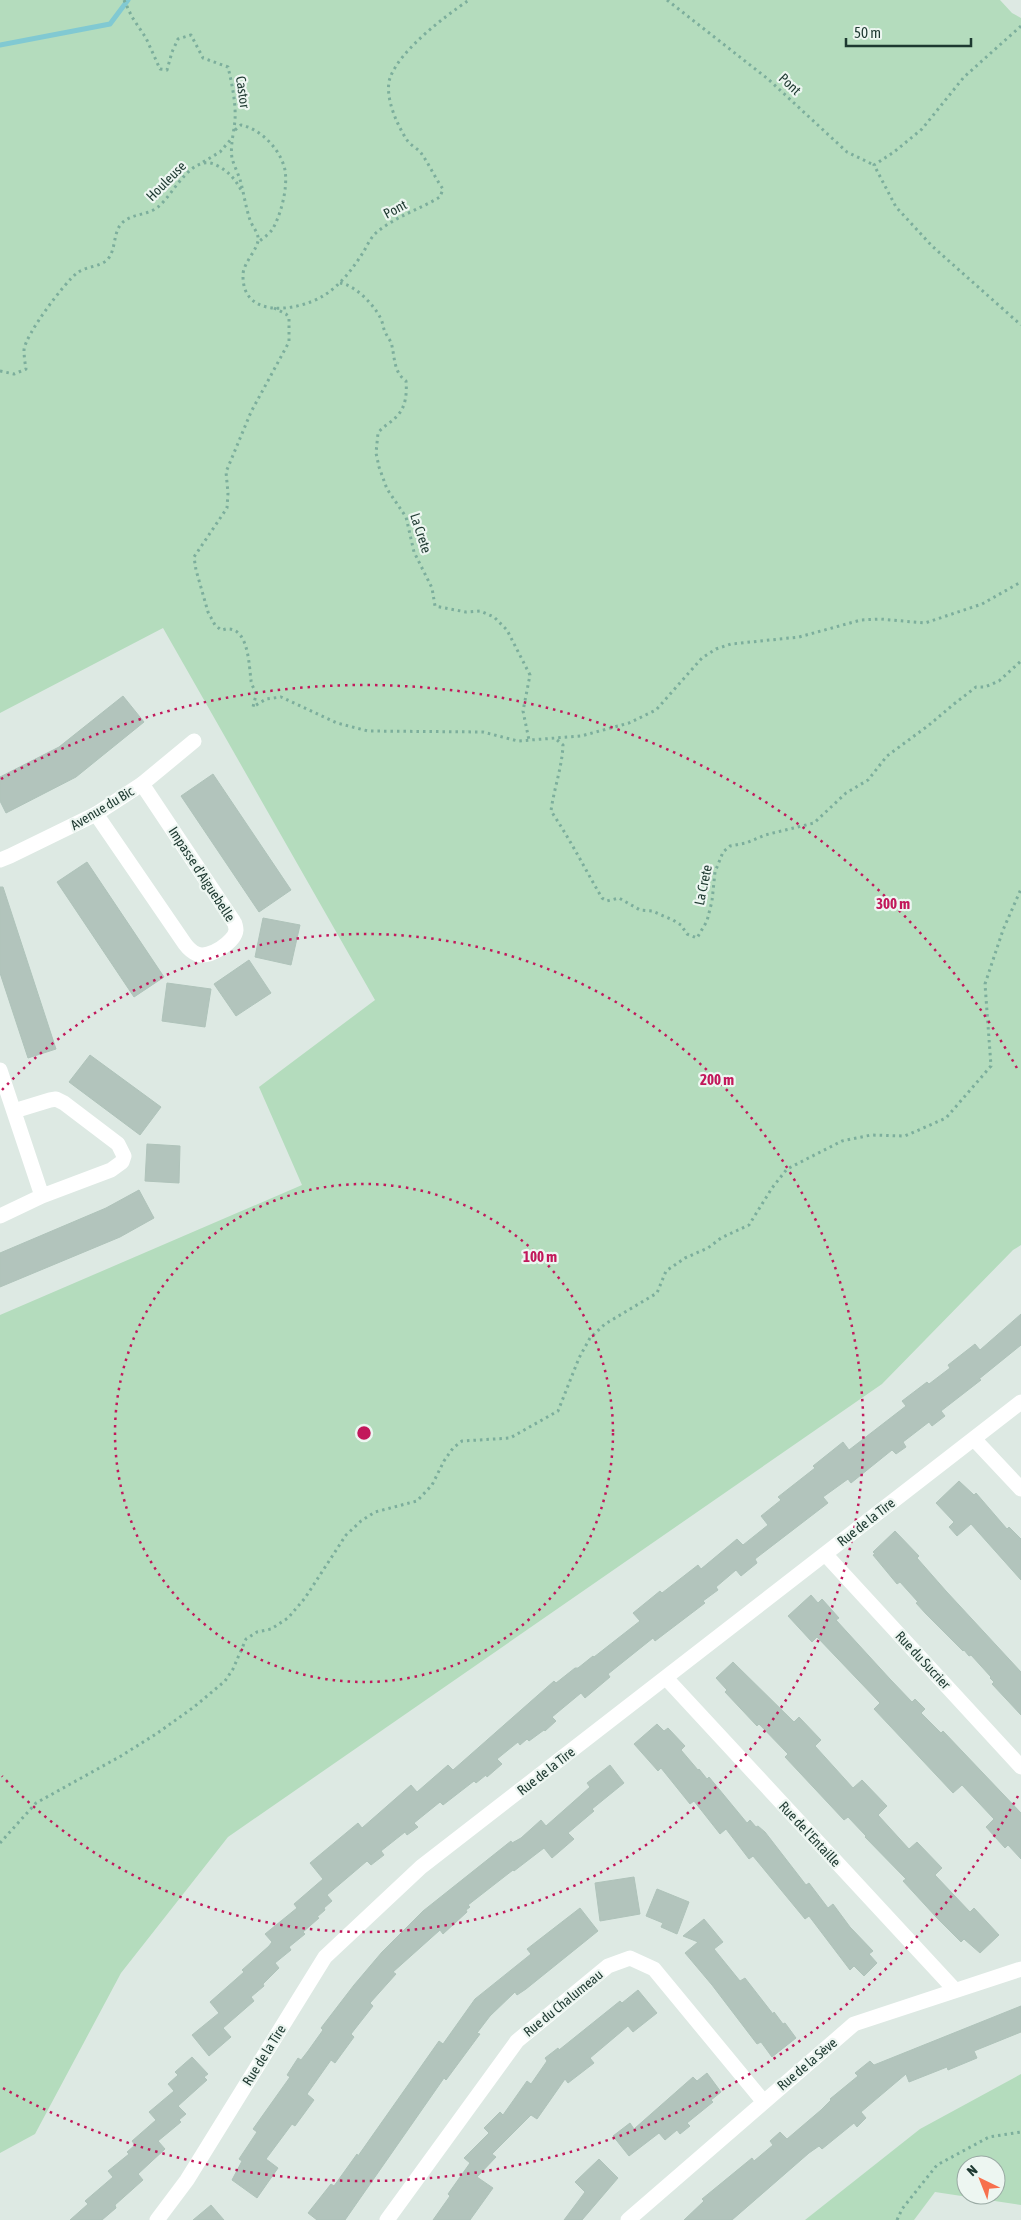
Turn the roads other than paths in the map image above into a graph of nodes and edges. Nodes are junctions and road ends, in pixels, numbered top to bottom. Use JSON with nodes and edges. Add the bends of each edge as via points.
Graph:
{"nodes":[{"id":1,"x":194,"y":741,"type":"dead end"},
{"id":2,"x":142,"y":784,"type":"junction"},
{"id":3,"x":96,"y":814,"type":"junction"},
{"id":4,"x":0,"y":860,"type":"edge"},
{"id":5,"x":0,"y":1070,"type":"edge"},
{"id":6,"x":14,"y":1111,"type":"junction"},
{"id":7,"x":42,"y":1196,"type":"junction"},
{"id":8,"x":0,"y":1216,"type":"edge"},
{"id":9,"x":1021,"y":1402,"type":"edge"},
{"id":10,"x":974,"y":1439,"type":"junction"},
{"id":11,"x":1021,"y":1489,"type":"edge"},
{"id":12,"x":824,"y":1554,"type":"junction"},
{"id":13,"x":666,"y":1678,"type":"junction"},
{"id":14,"x":1021,"y":1766,"type":"edge"},
{"id":15,"x":1021,"y":1969,"type":"edge"},
{"id":16,"x":955,"y":1990,"type":"junction"},
{"id":17,"x":763,"y":2101,"type":"junction"},
{"id":18,"x":157,"y":2220,"type":"edge"},
{"id":19,"x":387,"y":2220,"type":"edge"},
{"id":20,"x":628,"y":2220,"type":"edge"}],
"edges":[{"from":1,"to":2,"type":"street","name":"Avenue du Bic"},
{"from":2,"to":3,"type":"street","name":"Avenue du Bic"},
{"from":2,"to":3,"type":"street","name":"Impasse d'Aiguebelle","via":[[234,922],[234,936],[211,953],[205,956],[198,954],[185,944]]},
{"from":3,"to":4,"type":"street","name":"Avenue du Bic"},
{"from":5,"to":6,"type":"street"},
{"from":6,"to":7,"type":"street"},
{"from":6,"to":7,"type":"street","via":[[56,1100],[123,1150],[122,1162],[111,1170]]},
{"from":7,"to":8,"type":"street"},
{"from":9,"to":10,"type":"street","name":"Rue de la Tire"},
{"from":10,"to":11,"type":"street"},
{"from":10,"to":12,"type":"street","name":"Rue de la Tire"},
{"from":12,"to":13,"type":"street","name":"Rue de la Tire"},
{"from":12,"to":14,"type":"street","name":"Rue du Sucrier"},
{"from":13,"to":16,"type":"street","name":"Rue de l'Entaille"},
{"from":13,"to":18,"type":"street","name":"Rue de la Tire","via":[[421,1868],[324,1957],[187,2180]]},
{"from":15,"to":16,"type":"street","name":"Rue de la Sève"},
{"from":16,"to":17,"type":"street","name":"Rue de la Sève","via":[[854,2024]]},
{"from":17,"to":19,"type":"street","name":"Rue du Chalumeau","via":[[654,1968],[630,1958],[608,1966],[517,2041]]},
{"from":17,"to":20,"type":"street","name":"Rue de la Sève"}]}
